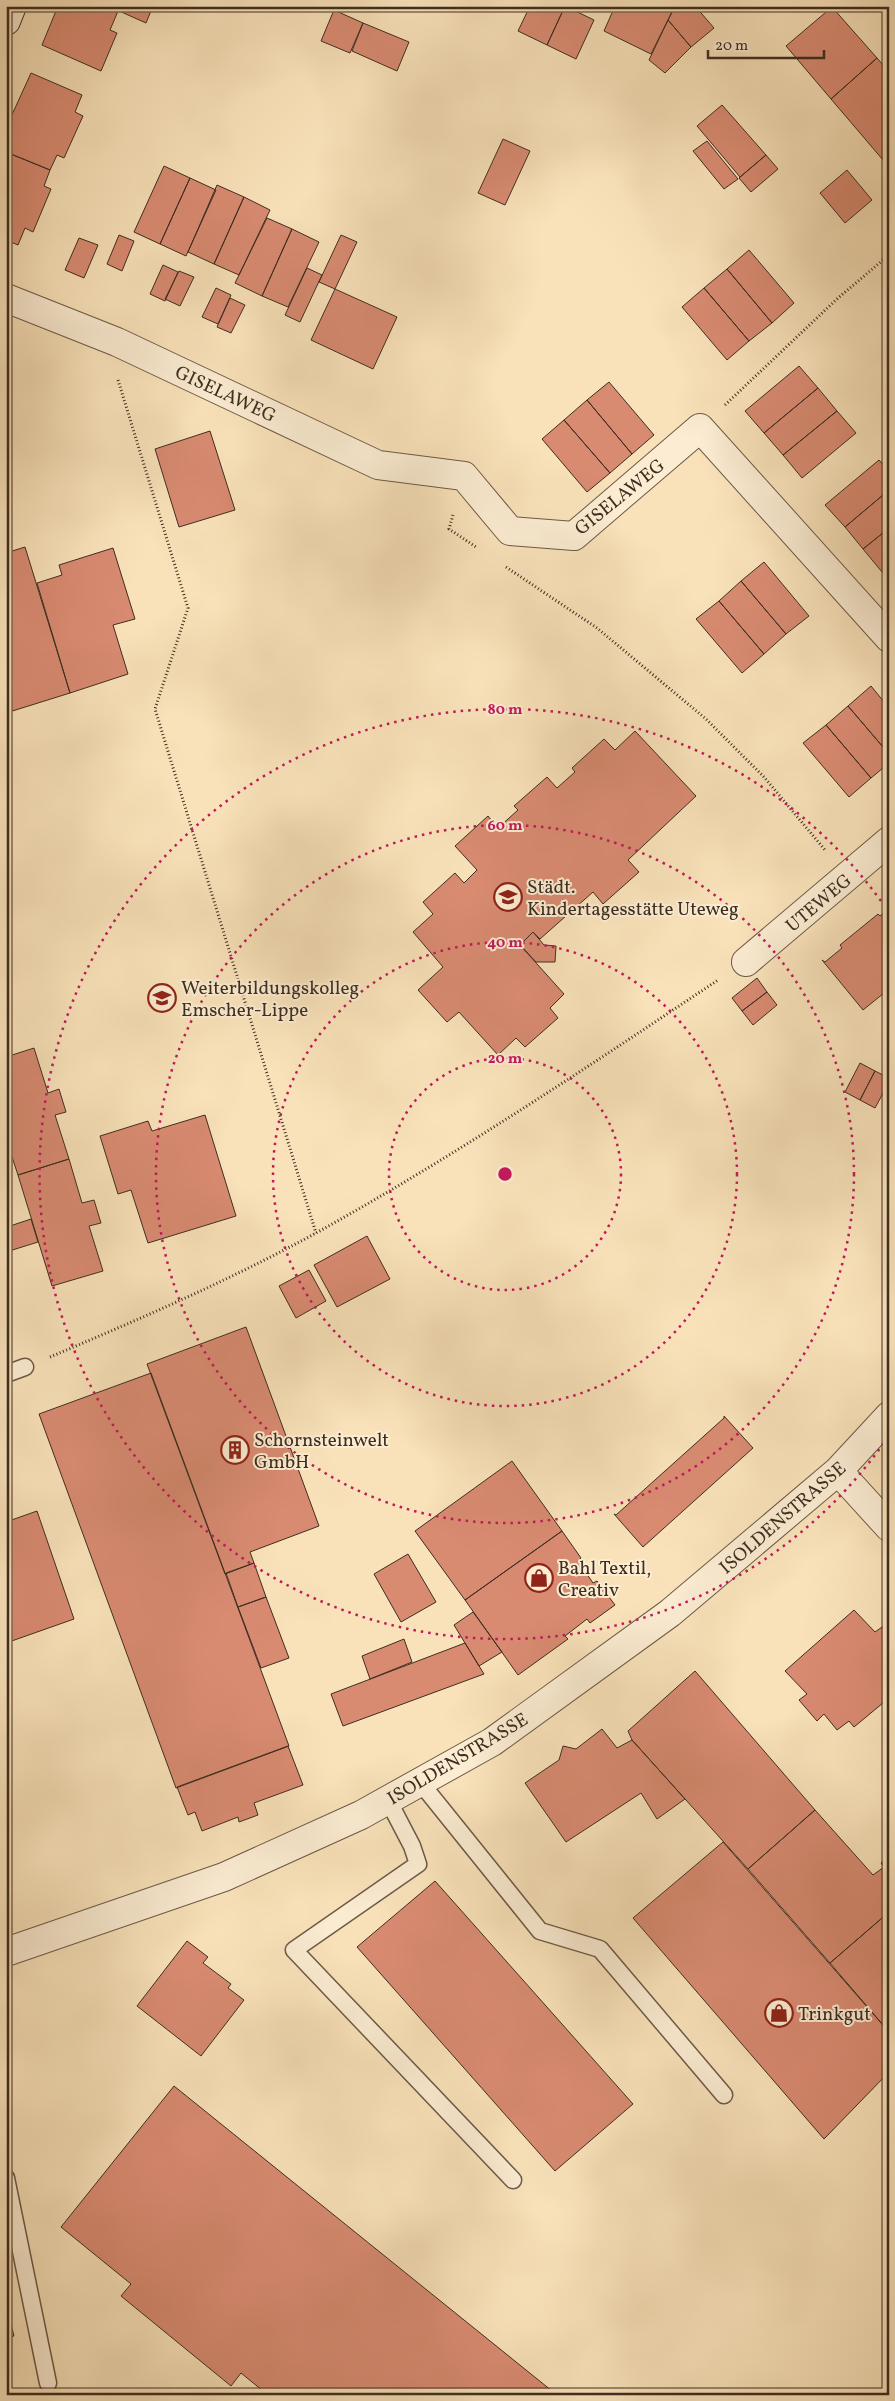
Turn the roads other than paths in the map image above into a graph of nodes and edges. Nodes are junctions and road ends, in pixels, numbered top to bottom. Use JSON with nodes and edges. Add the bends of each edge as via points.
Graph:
{"nodes":[{"id":1,"x":12,"y":6,"type":"edge"},
{"id":2,"x":6,"y":21,"type":"edge"},
{"id":3,"x":6,"y":298,"type":"edge"},
{"id":4,"x":889,"y":638,"type":"edge"},
{"id":5,"x":889,"y":841,"type":"edge"},
{"id":6,"x":746,"y":962,"type":"road end"},
{"id":7,"x":26,"y":1367,"type":"road end"},
{"id":8,"x":6,"y":1374,"type":"edge"},
{"id":9,"x":889,"y":1416,"type":"edge"},
{"id":10,"x":838,"y":1471,"type":"junction"},
{"id":11,"x":889,"y":1527,"type":"edge"},
{"id":12,"x":420,"y":1782,"type":"junction"},
{"id":13,"x":388,"y":1800,"type":"junction"},
{"id":14,"x":6,"y":1952,"type":"edge"},
{"id":15,"x":724,"y":2095,"type":"dead end"},
{"id":16,"x":6,"y":2178,"type":"edge"},
{"id":17,"x":513,"y":2180,"type":"dead end"},
{"id":18,"x":48,"y":2383,"type":"dead end"}],
"edges":[{"from":1,"to":2,"type":"street"},
{"from":3,"to":4,"type":"street","name":"GISELAWEG","via":[[118,342],[378,465],[464,476],[510,531],[574,536],[700,428]]},
{"from":5,"to":6,"type":"street","name":"UTEWEG"},
{"from":7,"to":8,"type":"lane"},
{"from":9,"to":10,"type":"street","name":"ISOLDENSTRASSE"},
{"from":10,"to":11,"type":"street"},
{"from":10,"to":12,"type":"street","name":"ISOLDENSTRASSE","via":[[670,1613],[492,1742]]},
{"from":12,"to":13,"type":"street","name":"ISOLDENSTRASSE"},
{"from":12,"to":15,"type":"lane","via":[[540,1931],[600,1949]]},
{"from":13,"to":14,"type":"street","name":"ISOLDENSTRASSE","via":[[361,1816],[224,1877]]},
{"from":13,"to":17,"type":"lane","via":[[418,1864],[294,1950]]},
{"from":16,"to":18,"type":"lane"}]}
